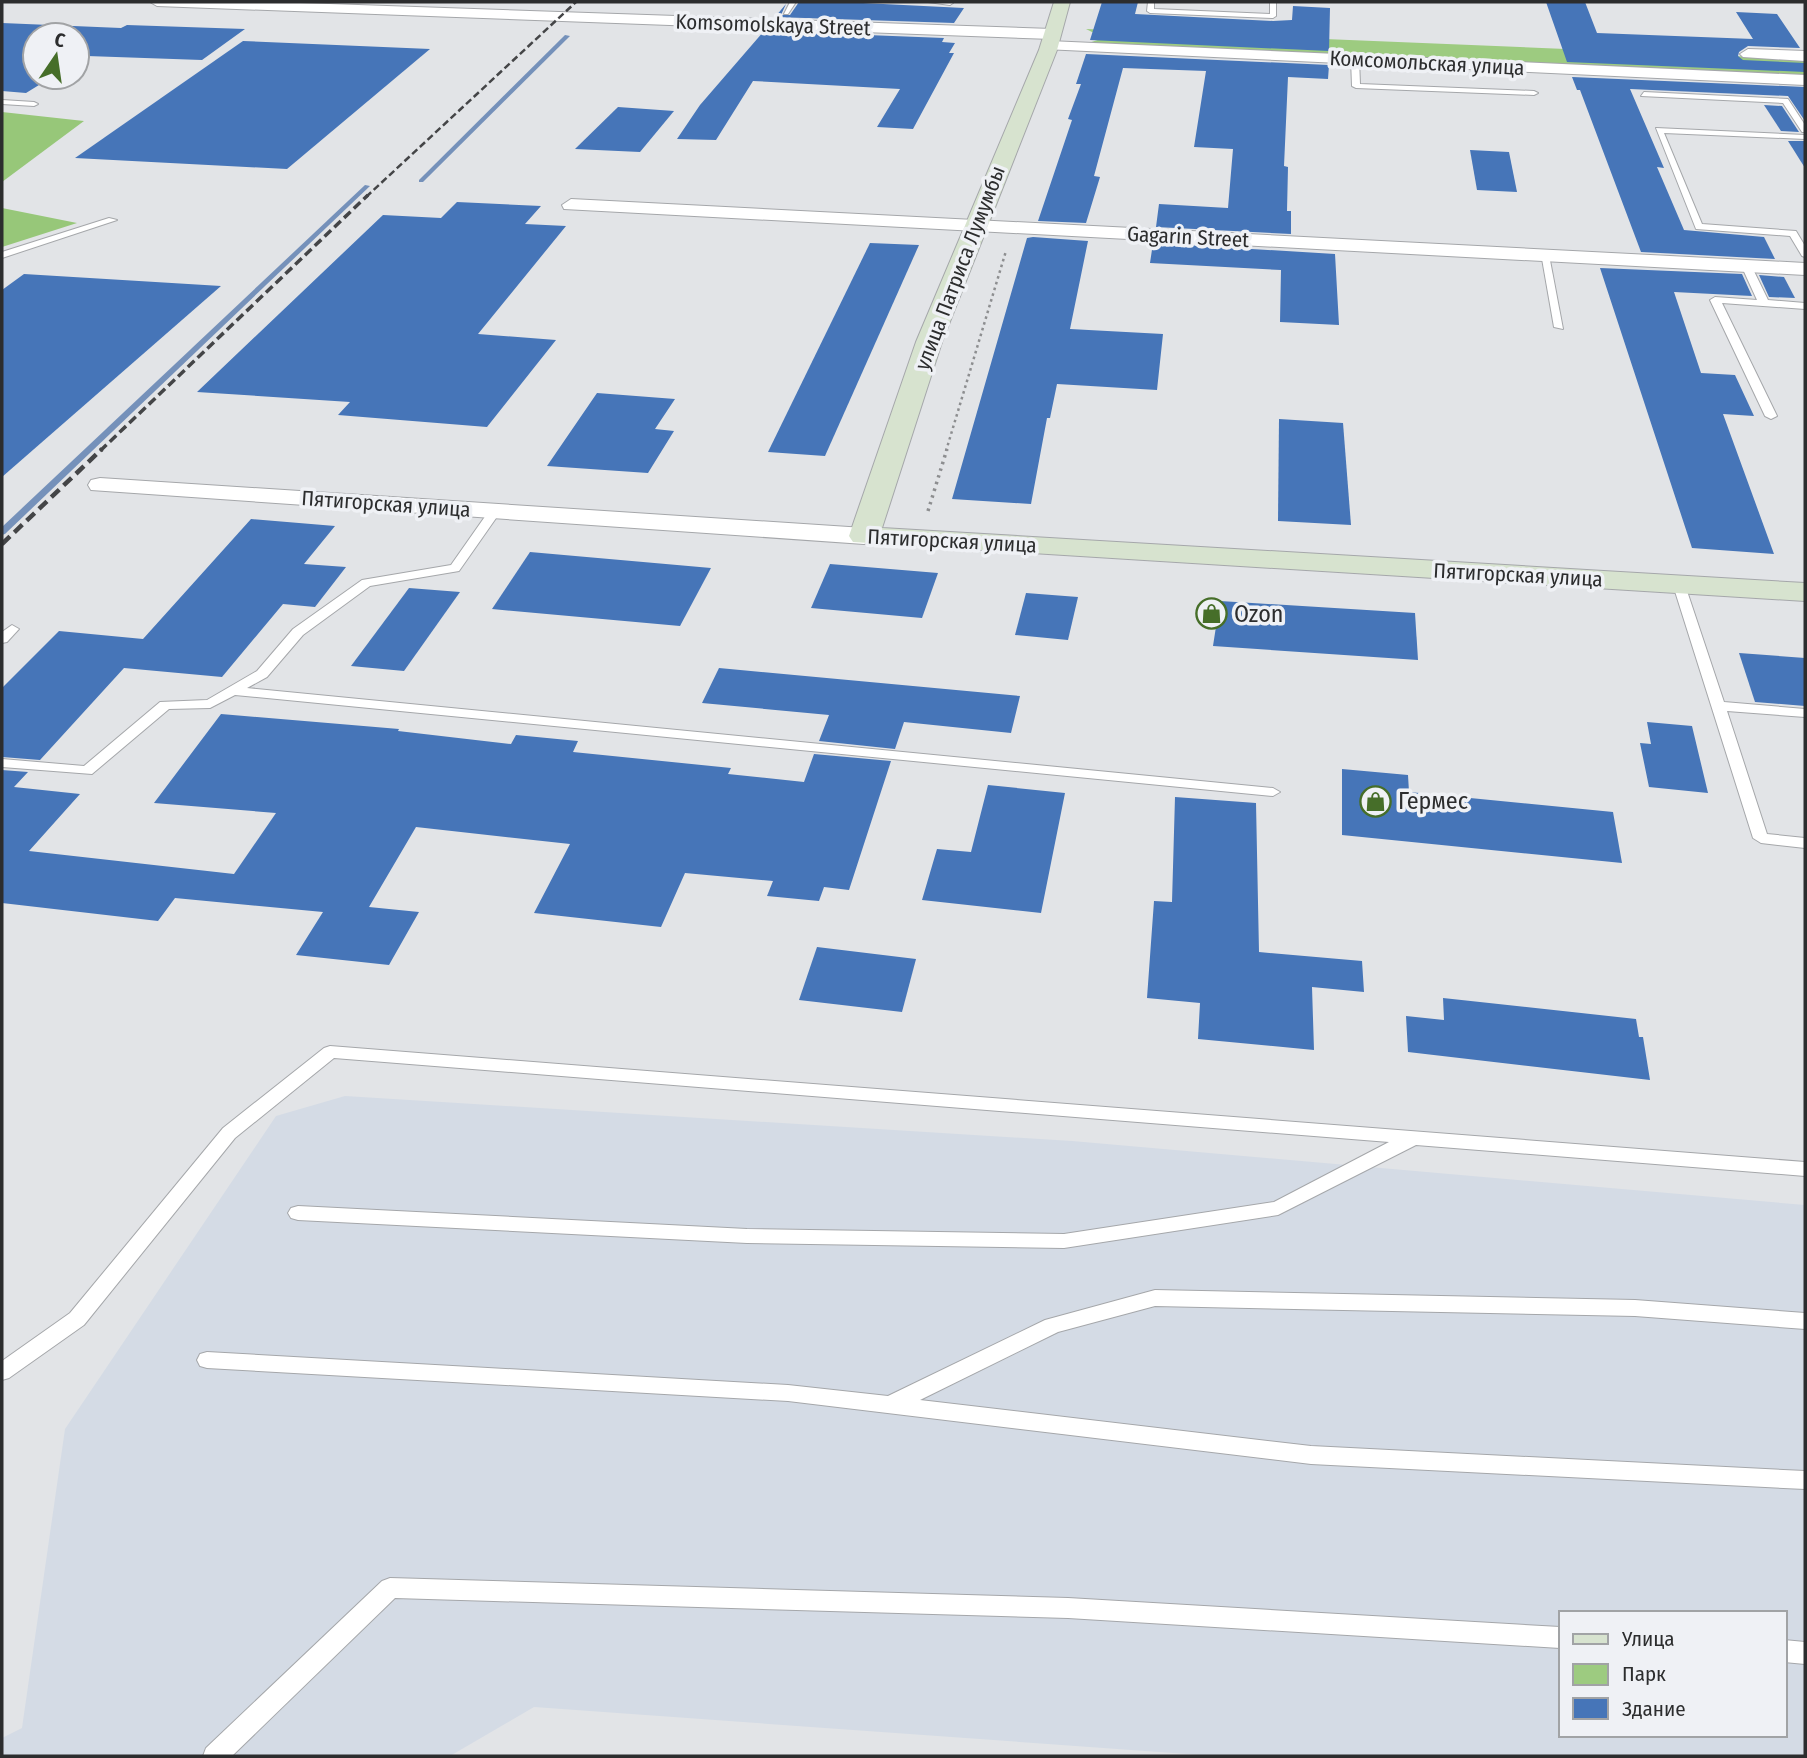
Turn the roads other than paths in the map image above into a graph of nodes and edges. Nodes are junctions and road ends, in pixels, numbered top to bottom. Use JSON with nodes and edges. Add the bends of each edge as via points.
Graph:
{"nodes":[{"id":1,"x":157,"y":2,"type":"edge"},
{"id":2,"x":793,"y":2,"type":"edge"},
{"id":3,"x":931,"y":2,"type":"edge"},
{"id":4,"x":1062,"y":2,"type":"edge"},
{"id":5,"x":1152,"y":2,"type":"edge"},
{"id":6,"x":1273,"y":2,"type":"edge"},
{"id":7,"x":950,"y":3,"type":"edge"},
{"id":8,"x":786,"y":13,"type":"dead end"},
{"id":9,"x":1077,"y":27,"type":"dead end"},
{"id":10,"x":1052,"y":35,"type":"junction"},
{"id":11,"x":1738,"y":54,"type":"dead end"},
{"id":12,"x":1805,"y":57,"type":"edge"},
{"id":13,"x":1354,"y":60,"type":"junction"},
{"id":14,"x":1805,"y":80,"type":"edge"},
{"id":15,"x":1534,"y":93,"type":"dead end"},
{"id":16,"x":1644,"y":94,"type":"dead end"},
{"id":17,"x":2,"y":102,"type":"edge"},
{"id":18,"x":34,"y":104,"type":"dead end"},
{"id":19,"x":1805,"y":131,"type":"edge"},
{"id":20,"x":1805,"y":136,"type":"edge"},
{"id":21,"x":572,"y":205,"type":"dead end"},
{"id":22,"x":112,"y":220,"type":"dead end"},
{"id":23,"x":976,"y":227,"type":"junction"},
{"id":24,"x":1793,"y":233,"type":"junction"},
{"id":25,"x":1805,"y":233,"type":"edge"},
{"id":26,"x":1544,"y":254,"type":"junction"},
{"id":27,"x":1805,"y":254,"type":"edge"},
{"id":28,"x":2,"y":255,"type":"edge"},
{"id":29,"x":1746,"y":265,"type":"junction"},
{"id":30,"x":1805,"y":269,"type":"edge"},
{"id":31,"x":1764,"y":303,"type":"junction"},
{"id":32,"x":1805,"y":306,"type":"edge"},
{"id":33,"x":1559,"y":327,"type":"dead end"},
{"id":34,"x":1771,"y":416,"type":"dead end"},
{"id":35,"x":100,"y":485,"type":"dead end"},
{"id":36,"x":495,"y":511,"type":"junction"},
{"id":37,"x":864,"y":536,"type":"junction"},
{"id":38,"x":1679,"y":585,"type":"junction"},
{"id":39,"x":1805,"y":592,"type":"edge"},
{"id":40,"x":232,"y":691,"type":"junction"},
{"id":41,"x":1719,"y":706,"type":"junction"},
{"id":42,"x":1805,"y":713,"type":"edge"},
{"id":43,"x":2,"y":763,"type":"edge"},
{"id":44,"x":1273,"y":792,"type":"dead end"},
{"id":45,"x":1805,"y":843,"type":"edge"},
{"id":46,"x":1415,"y":1137,"type":"junction"},
{"id":47,"x":1805,"y":1169,"type":"edge"},
{"id":48,"x":298,"y":1213,"type":"dead end"},
{"id":49,"x":1805,"y":1321,"type":"edge"},
{"id":50,"x":206,"y":1360,"type":"dead end"},
{"id":51,"x":2,"y":1372,"type":"edge"},
{"id":52,"x":890,"y":1405,"type":"junction"},
{"id":53,"x":1805,"y":1480,"type":"edge"},
{"id":54,"x":1559,"y":1638,"type":"edge"},
{"id":55,"x":1786,"y":1651,"type":"edge"},
{"id":56,"x":1805,"y":1653,"type":"edge"},
{"id":57,"x":215,"y":1756,"type":"edge"}],
"edges":[{"from":1,"to":10,"type":"street","name":"Komsomolskaya Street"},
{"from":2,"to":8,"type":"lane"},
{"from":3,"to":7,"type":"lane"},
{"from":4,"to":10,"type":"street","name":"улица Патриса Лумумбы"},
{"from":5,"to":6,"type":"lane","via":[[1150,11],[1273,16]]},
{"from":9,"to":10,"type":"street"},
{"from":10,"to":13,"type":"street","name":"Комсомольская улица"},
{"from":10,"to":23,"type":"street","name":"улица Патриса Лумумбы"},
{"from":11,"to":12,"type":"street"},
{"from":13,"to":14,"type":"street","name":"Комсомольская улица"},
{"from":13,"to":15,"type":"lane","via":[[1356,86]]},
{"from":16,"to":19,"type":"lane","via":[[1786,100]]},
{"from":17,"to":18,"type":"lane"},
{"from":20,"to":24,"type":"lane","via":[[1659,130],[1699,227]]},
{"from":21,"to":23,"type":"street","name":"Gagarin Street"},
{"from":22,"to":28,"type":"lane"},
{"from":23,"to":26,"type":"street","name":"Gagarin Street"},
{"from":23,"to":37,"type":"street","name":"улица Патриса Лумумбы","via":[[929,342]]},
{"from":24,"to":25,"type":"lane"},
{"from":24,"to":27,"type":"lane"},
{"from":26,"to":29,"type":"street","name":"Gagarin Street"},
{"from":26,"to":33,"type":"lane"},
{"from":29,"to":30,"type":"street","name":"Gagarin Street"},
{"from":29,"to":31,"type":"lane"},
{"from":31,"to":32,"type":"lane"},
{"from":31,"to":34,"type":"lane","via":[[1714,300]]},
{"from":35,"to":36,"type":"street","name":"Пятигорская улица"},
{"from":36,"to":37,"type":"street","name":"Пятигорская улица"},
{"from":36,"to":40,"type":"lane","via":[[456,568],[366,583],[298,632],[262,674]]},
{"from":37,"to":38,"type":"street","name":"Пятигорская улица"},
{"from":38,"to":39,"type":"street","name":"Пятигорская улица"},
{"from":38,"to":41,"type":"lane"},
{"from":40,"to":43,"type":"lane","via":[[210,704],[165,705],[88,771]]},
{"from":40,"to":44,"type":"lane"},
{"from":41,"to":42,"type":"lane"},
{"from":41,"to":45,"type":"lane","via":[[1761,838]]},
{"from":46,"to":47,"type":"lane"},
{"from":46,"to":48,"type":"lane","via":[[1278,1208],[1063,1241],[747,1236]]},
{"from":46,"to":51,"type":"lane","via":[[330,1052],[229,1133],[77,1319]]},
{"from":49,"to":52,"type":"lane","via":[[1635,1308],[1155,1298],[1052,1326]]},
{"from":50,"to":52,"type":"lane","via":[[788,1393]]},
{"from":52,"to":53,"type":"lane","via":[[1311,1455]]},
{"from":54,"to":57,"type":"lane","via":[[1068,1608],[390,1588]]},
{"from":55,"to":56,"type":"lane"}]}
